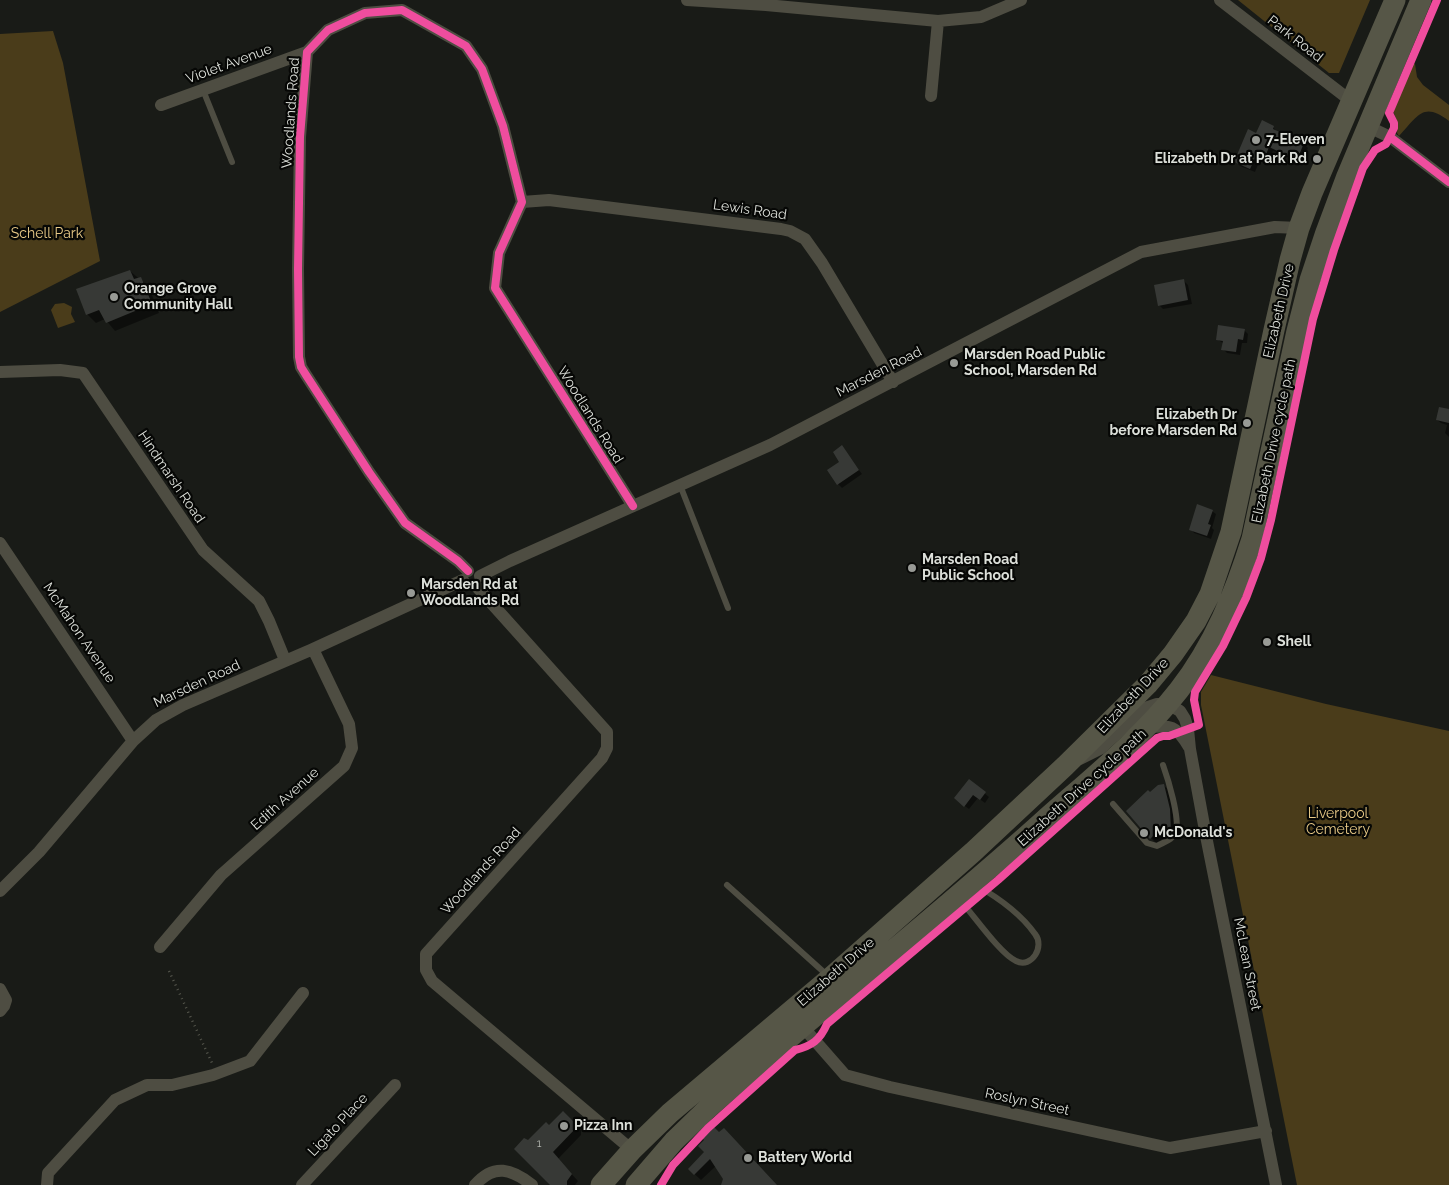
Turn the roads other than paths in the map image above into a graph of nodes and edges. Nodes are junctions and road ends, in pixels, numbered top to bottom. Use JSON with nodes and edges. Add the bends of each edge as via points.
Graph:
{"nodes":[{"id":1,"x":687,"y":0,"type":"edge"},
{"id":2,"x":1021,"y":0,"type":"edge"},
{"id":3,"x":1220,"y":0,"type":"edge"},
{"id":4,"x":1394,"y":0,"type":"edge"},
{"id":5,"x":1421,"y":0,"type":"edge"},
{"id":6,"x":766,"y":2,"type":"edge"},
{"id":7,"x":938,"y":21,"type":"junction"},
{"id":8,"x":307,"y":52,"type":"junction"},
{"id":9,"x":203,"y":90,"type":"junction"},
{"id":10,"x":931,"y":96,"type":"dead end"},
{"id":11,"x":1351,"y":101,"type":"junction"},
{"id":12,"x":161,"y":105,"type":"dead end"},
{"id":13,"x":1369,"y":127,"type":"junction"},
{"id":14,"x":232,"y":162,"type":"dead end"},
{"id":15,"x":1318,"y":177,"type":"junction"},
{"id":16,"x":1449,"y":182,"type":"edge"},
{"id":17,"x":522,"y":202,"type":"junction"},
{"id":18,"x":1299,"y":228,"type":"junction"},
{"id":19,"x":1325,"y":234,"type":"junction"},
{"id":20,"x":0,"y":372,"type":"edge"},
{"id":21,"x":892,"y":382,"type":"junction"},
{"id":22,"x":680,"y":485,"type":"junction"},
{"id":23,"x":633,"y":506,"type":"junction"},
{"id":24,"x":0,"y":543,"type":"edge"},
{"id":25,"x":466,"y":576,"type":"junction"},
{"id":26,"x":478,"y":581,"type":"junction"},
{"id":27,"x":728,"y":608,"type":"dead end"},
{"id":28,"x":312,"y":649,"type":"junction"},
{"id":29,"x":285,"y":660,"type":"junction"},
{"id":30,"x":1166,"y":705,"type":"junction"},
{"id":31,"x":1147,"y":728,"type":"junction"},
{"id":32,"x":133,"y":741,"type":"junction"},
{"id":33,"x":1190,"y":749,"type":"junction"},
{"id":34,"x":1163,"y":765,"type":"dead end"},
{"id":35,"x":1065,"y":766,"type":"junction"},
{"id":36,"x":1113,"y":804,"type":"dead end"},
{"id":37,"x":727,"y":885,"type":"dead end"},
{"id":38,"x":965,"y":890,"type":"junction"},
{"id":39,"x":0,"y":891,"type":"edge"},
{"id":40,"x":160,"y":947,"type":"dead end"},
{"id":41,"x":830,"y":978,"type":"junction"},
{"id":42,"x":0,"y":989,"type":"edge"},
{"id":43,"x":303,"y":993,"type":"dead end"},
{"id":44,"x":2,"y":1009,"type":"edge"},
{"id":45,"x":803,"y":1027,"type":"junction"},
{"id":46,"x":395,"y":1085,"type":"dead end"},
{"id":47,"x":1266,"y":1131,"type":"junction"},
{"id":48,"x":632,"y":1150,"type":"junction"},
{"id":49,"x":655,"y":1162,"type":"junction"},
{"id":50,"x":47,"y":1185,"type":"edge"},
{"id":51,"x":302,"y":1185,"type":"edge"},
{"id":52,"x":475,"y":1185,"type":"edge"},
{"id":53,"x":532,"y":1185,"type":"edge"},
{"id":54,"x":601,"y":1185,"type":"edge"},
{"id":55,"x":636,"y":1185,"type":"edge"},
{"id":56,"x":650,"y":1185,"type":"edge"},
{"id":57,"x":1276,"y":1185,"type":"edge"}],
"edges":[{"from":1,"to":6,"type":"street"},
{"from":2,"to":7,"type":"street","via":[[981,16]]},
{"from":3,"to":11,"type":"street","name":"Park Road"},
{"from":4,"to":11,"type":"main road","name":"Elizabeth Drive"},
{"from":5,"to":13,"type":"main road","name":"Elizabeth Drive"},
{"from":6,"to":7,"type":"street"},
{"from":7,"to":10,"type":"street"},
{"from":8,"to":9,"type":"street","name":"Violet Avenue"},
{"from":8,"to":17,"type":"street","name":"Woodlands Road","via":[[328,30],[365,13],[402,10],[466,46],[482,68],[503,126]]},
{"from":8,"to":25,"type":"street","name":"Woodlands Road","via":[[300,137],[298,343],[301,366],[405,523],[458,561]]},
{"from":9,"to":12,"type":"street","name":"Violet Avenue"},
{"from":9,"to":14,"type":"lane"},
{"from":11,"to":15,"type":"main road","name":"Elizabeth Drive"},
{"from":13,"to":15,"type":"main road","via":[[1357,125],[1330,171]]},
{"from":13,"to":16,"type":"street","via":[[1390,137]]},
{"from":13,"to":19,"type":"main road","name":"Elizabeth Drive"},
{"from":15,"to":18,"type":"main road","name":"Elizabeth Drive"},
{"from":17,"to":21,"type":"street","name":"Lewis Road","via":[[549,200],[781,229],[797,234],[822,263]]},
{"from":17,"to":23,"type":"street","name":"Woodlands Road","via":[[499,253],[495,288]]},
{"from":18,"to":19,"type":"main road"},
{"from":18,"to":21,"type":"street","name":"Marsden Road","via":[[1275,227],[1141,252]]},
{"from":18,"to":35,"type":"main road","name":"Elizabeth Drive","via":[[1231,532],[1210,594],[1196,621],[1148,684]]},
{"from":19,"to":30,"type":"main road","name":"Elizabeth Drive","via":[[1304,304],[1262,499],[1241,573],[1214,635]]},
{"from":20,"to":29,"type":"street","name":"Hindmarsh Road","via":[[60,370],[83,373],[203,550],[259,601]]},
{"from":21,"to":22,"type":"street","name":"Marsden Road","via":[[770,446]]},
{"from":22,"to":23,"type":"street","name":"Marsden Road"},
{"from":22,"to":27,"type":"lane"},
{"from":23,"to":26,"type":"street","name":"Marsden Road","via":[[510,560]]},
{"from":24,"to":32,"type":"street","name":"McMahon Avenue"},
{"from":25,"to":26,"type":"street","name":"Woodlands Road","via":[[475,570]]},
{"from":25,"to":28,"type":"street","name":"Marsden Road"},
{"from":26,"to":48,"type":"street","name":"Woodlands Road","via":[[607,732],[607,748],[602,758],[426,954],[426,970],[432,981]]},
{"from":28,"to":29,"type":"street","name":"Marsden Road"},
{"from":28,"to":40,"type":"street","name":"Edith Avenue","via":[[349,724],[352,748],[344,766],[221,875]]},
{"from":29,"to":32,"type":"street","name":"Marsden Road","via":[[166,713]]},
{"from":30,"to":31,"type":"main road","name":"Elizabeth Drive"},
{"from":30,"to":33,"type":"street","name":"McLean Street","via":[[1180,711],[1185,719]]},
{"from":30,"to":35,"type":"street","via":[[1145,708],[1100,749]]},
{"from":31,"to":33,"type":"street","name":"McLean Street","via":[[1172,727]]},
{"from":31,"to":38,"type":"main road","name":"Elizabeth Drive"},
{"from":32,"to":39,"type":"street","name":"Marsden Road","via":[[39,852]]},
{"from":33,"to":47,"type":"street","name":"McLean Street"},
{"from":34,"to":36,"type":"lane","via":[[1176,819],[1176,832],[1172,838],[1157,846],[1147,843]]},
{"from":35,"to":41,"type":"main road","name":"Elizabeth Drive"},
{"from":37,"to":41,"type":"lane"},
{"from":38,"to":38,"type":"lane","via":[[986,890],[1015,912],[1037,935],[1039,946],[1034,957],[1018,963],[1007,956]]},
{"from":38,"to":45,"type":"main road","name":"Elizabeth Drive"},
{"from":41,"to":48,"type":"main road","name":"Elizabeth Drive","via":[[670,1113]]},
{"from":42,"to":44,"type":"street","via":[[6,1000]]},
{"from":43,"to":50,"type":"street","via":[[250,1061],[207,1077],[172,1085],[147,1085],[115,1100],[48,1173]]},
{"from":45,"to":47,"type":"street","name":"Roslyn Street","via":[[845,1075],[890,1087],[1170,1148]]},
{"from":45,"to":49,"type":"main road","name":"Elizabeth Drive","via":[[706,1111]]},
{"from":46,"to":51,"type":"street","name":"Ligato Place"},
{"from":47,"to":57,"type":"street","name":"McLean Street"},
{"from":48,"to":54,"type":"main road","name":"Elizabeth Drive"},
{"from":49,"to":55,"type":"main road","name":"Elizabeth Drive"},
{"from":49,"to":56,"type":"main road"},
{"from":52,"to":53,"type":"street","via":[[496,1170],[514,1173]]}]}
